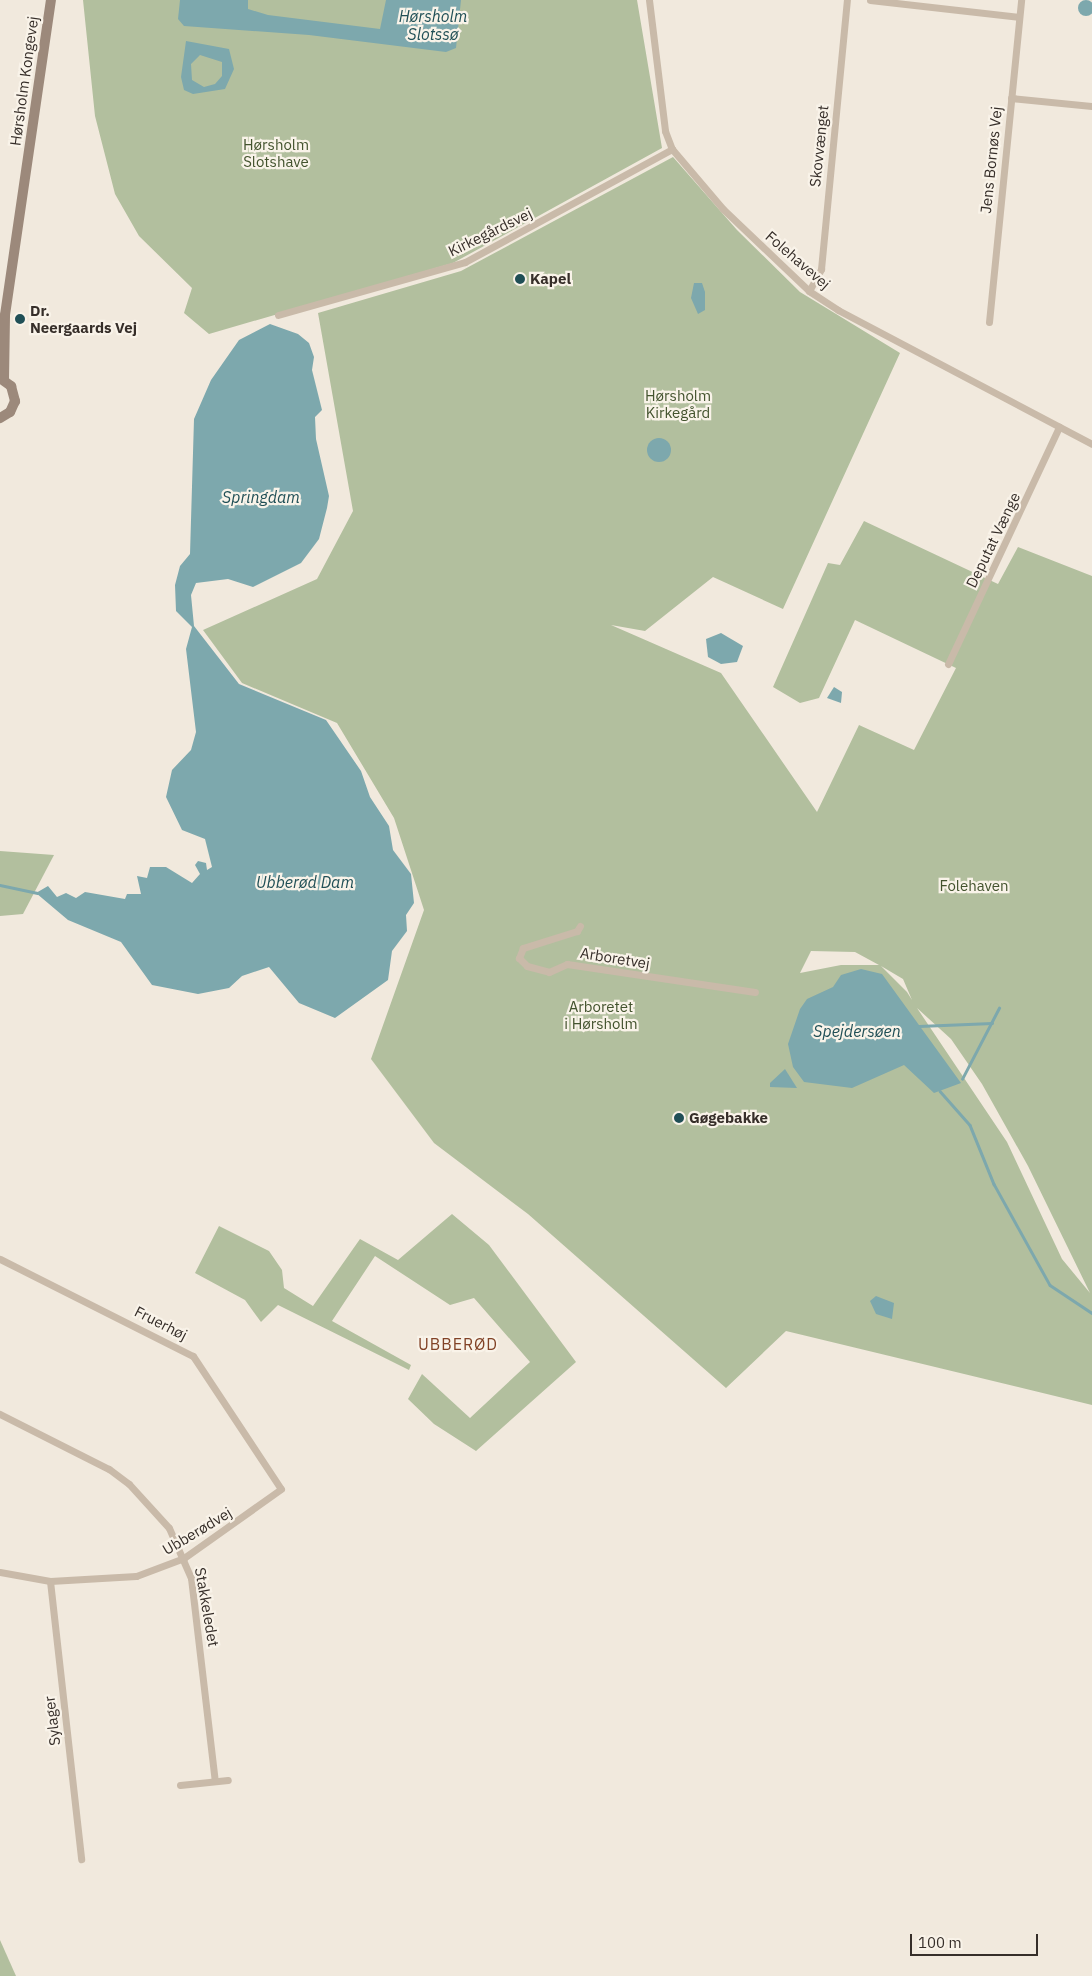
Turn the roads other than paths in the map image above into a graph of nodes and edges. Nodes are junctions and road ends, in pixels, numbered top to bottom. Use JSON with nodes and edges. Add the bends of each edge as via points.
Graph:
{"nodes":[{"id":1,"x":51,"y":0,"type":"edge"},
{"id":2,"x":649,"y":0,"type":"edge"},
{"id":3,"x":847,"y":0,"type":"edge"},
{"id":4,"x":870,"y":0,"type":"edge"},
{"id":5,"x":1021,"y":0,"type":"edge"},
{"id":6,"x":1019,"y":17,"type":"junction"},
{"id":7,"x":1011,"y":98,"type":"junction"},
{"id":8,"x":1092,"y":106,"type":"edge"},
{"id":9,"x":672,"y":149,"type":"junction"},
{"id":10,"x":809,"y":291,"type":"junction"},
{"id":11,"x":6,"y":315,"type":"junction"},
{"id":12,"x":278,"y":315,"type":"dead end"},
{"id":13,"x":989,"y":322,"type":"dead end"},
{"id":14,"x":0,"y":331,"type":"edge"},
{"id":15,"x":2,"y":379,"type":"edge"},
{"id":16,"x":0,"y":418,"type":"edge"},
{"id":17,"x":1060,"y":426,"type":"junction"},
{"id":18,"x":1092,"y":444,"type":"edge"},
{"id":19,"x":948,"y":664,"type":"dead end"},
{"id":20,"x":580,"y":926,"type":"dead end"},
{"id":21,"x":755,"y":992,"type":"dead end"},
{"id":22,"x":0,"y":1259,"type":"edge"},
{"id":23,"x":0,"y":1414,"type":"edge"},
{"id":24,"x":281,"y":1489,"type":"joint"},
{"id":25,"x":184,"y":1558,"type":"junction"},
{"id":26,"x":0,"y":1572,"type":"edge"},
{"id":27,"x":50,"y":1581,"type":"junction"},
{"id":28,"x":215,"y":1780,"type":"junction"},
{"id":29,"x":228,"y":1780,"type":"dead end"},
{"id":30,"x":180,"y":1785,"type":"dead end"},
{"id":31,"x":81,"y":1859,"type":"dead end"}],
"edges":[{"from":1,"to":11,"type":"main road","name":"Hørsholm Kongevej"},
{"from":2,"to":9,"type":"street","name":"Folehavevej","via":[[661,114]]},
{"from":3,"to":10,"type":"street","name":"Skovvænget","via":[[820,269]]},
{"from":4,"to":6,"type":"street"},
{"from":5,"to":6,"type":"street","name":"Jens Bornøs Vej"},
{"from":6,"to":7,"type":"street","name":"Jens Bornøs Vej"},
{"from":7,"to":8,"type":"street"},
{"from":7,"to":13,"type":"street","name":"Jens Bornøs Vej"},
{"from":9,"to":10,"type":"street","name":"Folehavevej","via":[[723,210]]},
{"from":9,"to":12,"type":"street","name":"Kirkegårdsvej","via":[[465,262]]},
{"from":10,"to":17,"type":"street","name":"Folehavevej","via":[[911,351]]},
{"from":11,"to":14,"type":"main road","name":"Hørsholm Kongevej"},
{"from":11,"to":15,"type":"main road","name":"Hørsholm Kongevej"},
{"from":15,"to":16,"type":"main road","via":[[11,386],[15,401],[10,412]]},
{"from":17,"to":18,"type":"street","name":"Folehavevej"},
{"from":17,"to":19,"type":"street","name":"Deputat Vænge"},
{"from":20,"to":21,"type":"street","name":"Arboretvej","via":[[577,931],[523,948],[521,961],[549,972],[567,964]]},
{"from":22,"to":24,"type":"street","name":"Fruerhøj","via":[[194,1356]]},
{"from":23,"to":25,"type":"street","name":"Stakkeledet","via":[[129,1484],[168,1528]]},
{"from":24,"to":25,"type":"street","name":"Ubberødvej"},
{"from":25,"to":27,"type":"street","name":"Ubberødvej","via":[[114,1580]]},
{"from":25,"to":28,"type":"street","name":"Stakkeledet","via":[[195,1602]]},
{"from":26,"to":27,"type":"street","name":"Ubberødvej"},
{"from":27,"to":31,"type":"street","name":"Sylager"},
{"from":28,"to":29,"type":"street"},
{"from":28,"to":30,"type":"street"}]}
